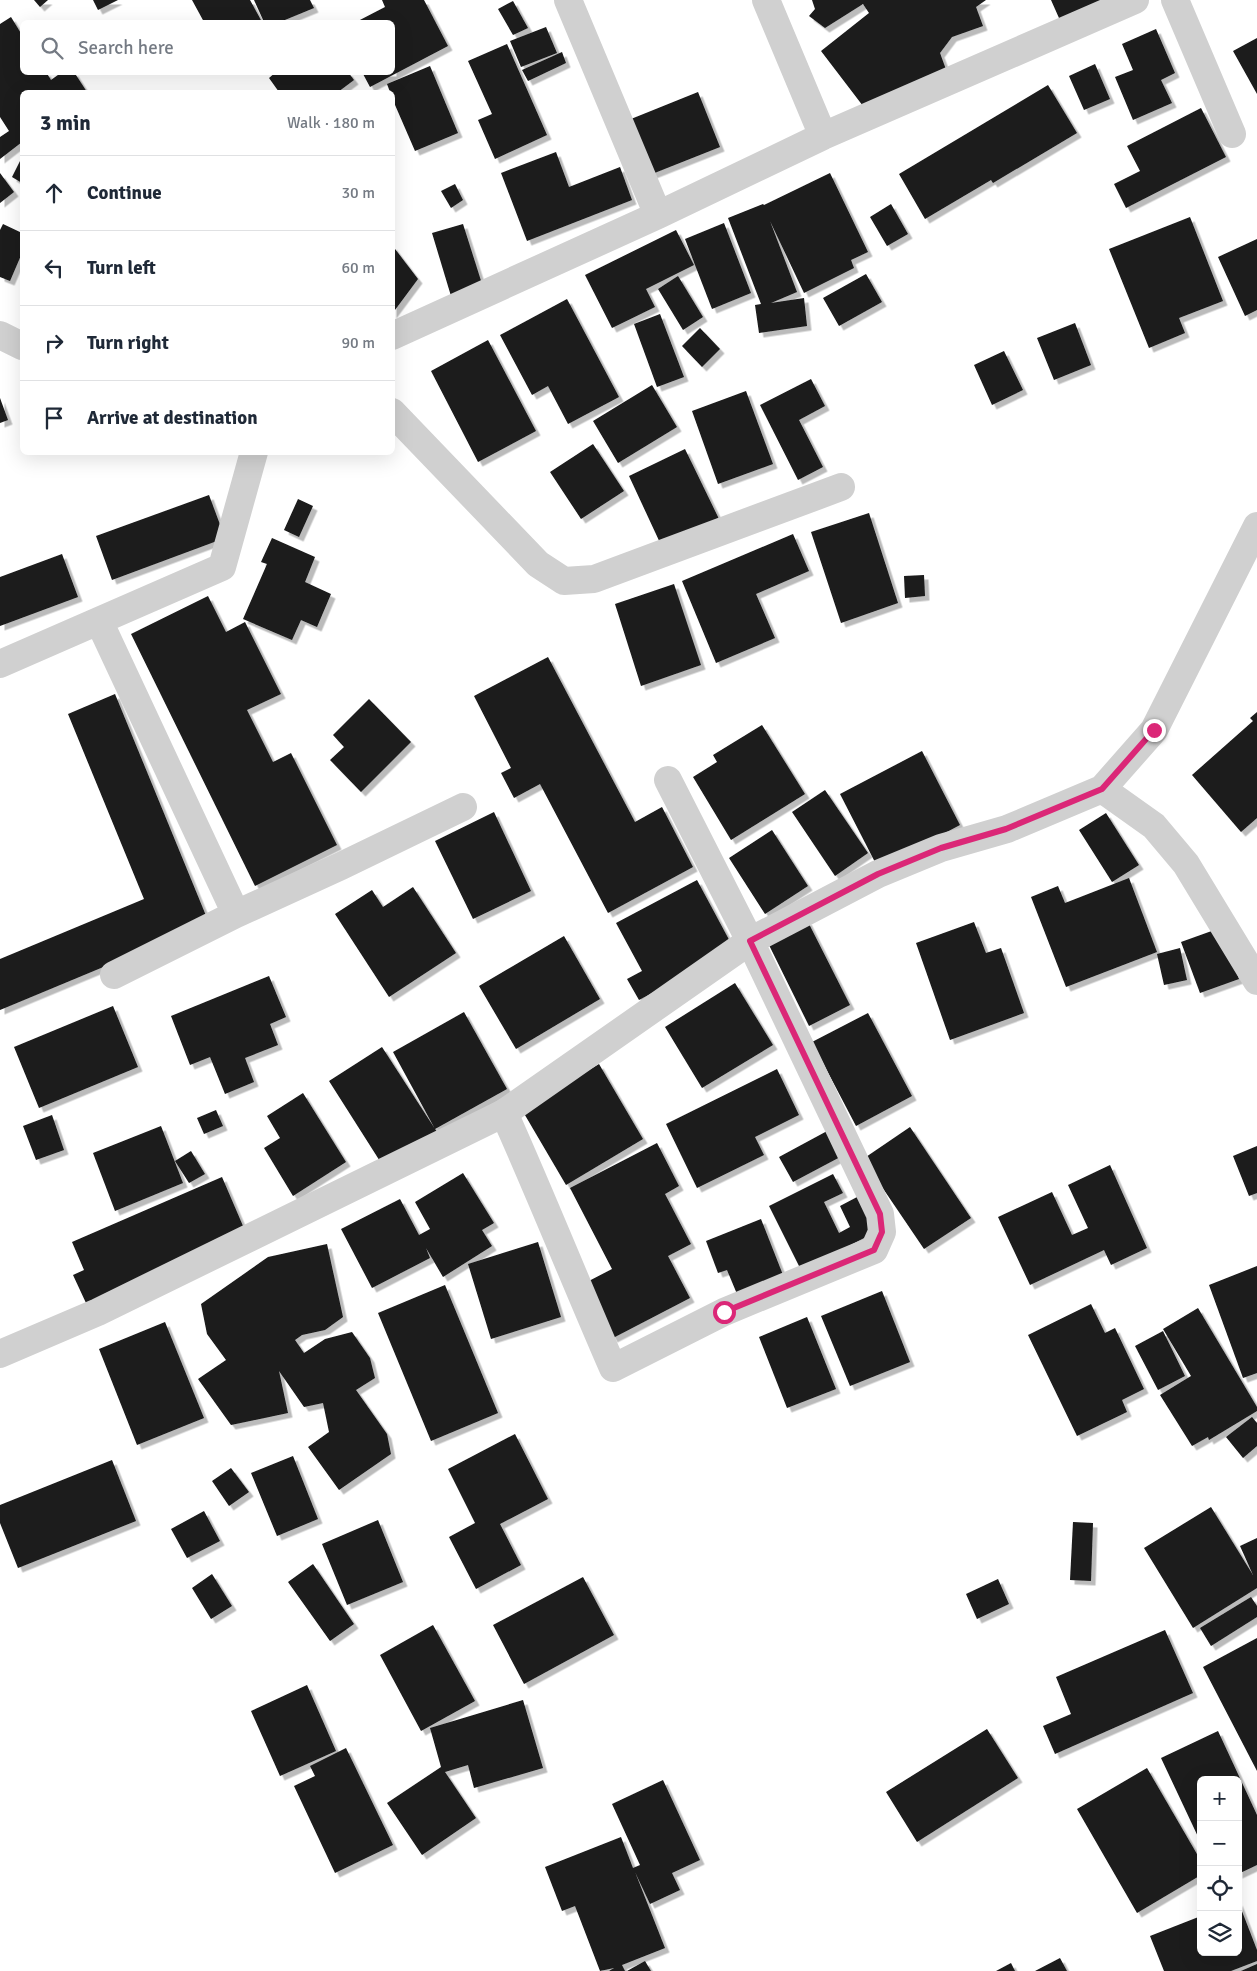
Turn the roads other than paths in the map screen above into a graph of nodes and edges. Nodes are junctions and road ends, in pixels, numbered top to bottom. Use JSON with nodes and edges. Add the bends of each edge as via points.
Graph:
{"nodes":[{"id":1,"x":568,"y":0,"type":"edge"},
{"id":2,"x":766,"y":0,"type":"edge"},
{"id":3,"x":1135,"y":0,"type":"edge"},
{"id":4,"x":1175,"y":0,"type":"edge"},
{"id":5,"x":1232,"y":134,"type":"dead end"},
{"id":6,"x":823,"y":136,"type":"junction"},
{"id":7,"x":658,"y":215,"type":"junction"},
{"id":8,"x":0,"y":335,"type":"edge"},
{"id":9,"x":395,"y":335,"type":"edge"},
{"id":10,"x":20,"y":345,"type":"edge"},
{"id":11,"x":395,"y":415,"type":"edge"},
{"id":12,"x":253,"y":455,"type":"edge"},
{"id":13,"x":842,"y":487,"type":"dead end"},
{"id":14,"x":1257,"y":526,"type":"edge"},
{"id":15,"x":99,"y":621,"type":"junction"},
{"id":16,"x":0,"y":664,"type":"edge"},
{"id":17,"x":668,"y":780,"type":"dead end"},
{"id":18,"x":1102,"y":789,"type":"junction"},
{"id":19,"x":463,"y":807,"type":"dead end"},
{"id":20,"x":236,"y":914,"type":"junction"},
{"id":21,"x":750,"y":941,"type":"junction"},
{"id":22,"x":114,"y":975,"type":"dead end"},
{"id":23,"x":1257,"y":981,"type":"edge"},
{"id":24,"x":504,"y":1113,"type":"junction"},
{"id":25,"x":0,"y":1354,"type":"edge"}],
"edges":[{"from":1,"to":7,"type":"street"},
{"from":2,"to":6,"type":"street"},
{"from":3,"to":6,"type":"street"},
{"from":4,"to":5,"type":"street"},
{"from":6,"to":7,"type":"street"},
{"from":7,"to":9,"type":"street"},
{"from":8,"to":10,"type":"street"},
{"from":11,"to":13,"type":"street","via":[[538,564],[564,581],[594,578]]},
{"from":12,"to":15,"type":"street","via":[[222,567]]},
{"from":14,"to":18,"type":"street","via":[[1154,730]]},
{"from":15,"to":16,"type":"street"},
{"from":15,"to":20,"type":"street"},
{"from":17,"to":21,"type":"street"},
{"from":18,"to":21,"type":"street","via":[[1006,829],[941,848],[878,874]]},
{"from":18,"to":23,"type":"street","via":[[1154,826],[1186,864]]},
{"from":19,"to":20,"type":"street"},
{"from":20,"to":22,"type":"street"},
{"from":21,"to":24,"type":"street"},
{"from":21,"to":24,"type":"street","via":[[880,1214],[882,1232],[874,1250],[724,1312],[613,1368]]},
{"from":24,"to":25,"type":"street","via":[[98,1312]]}]}
